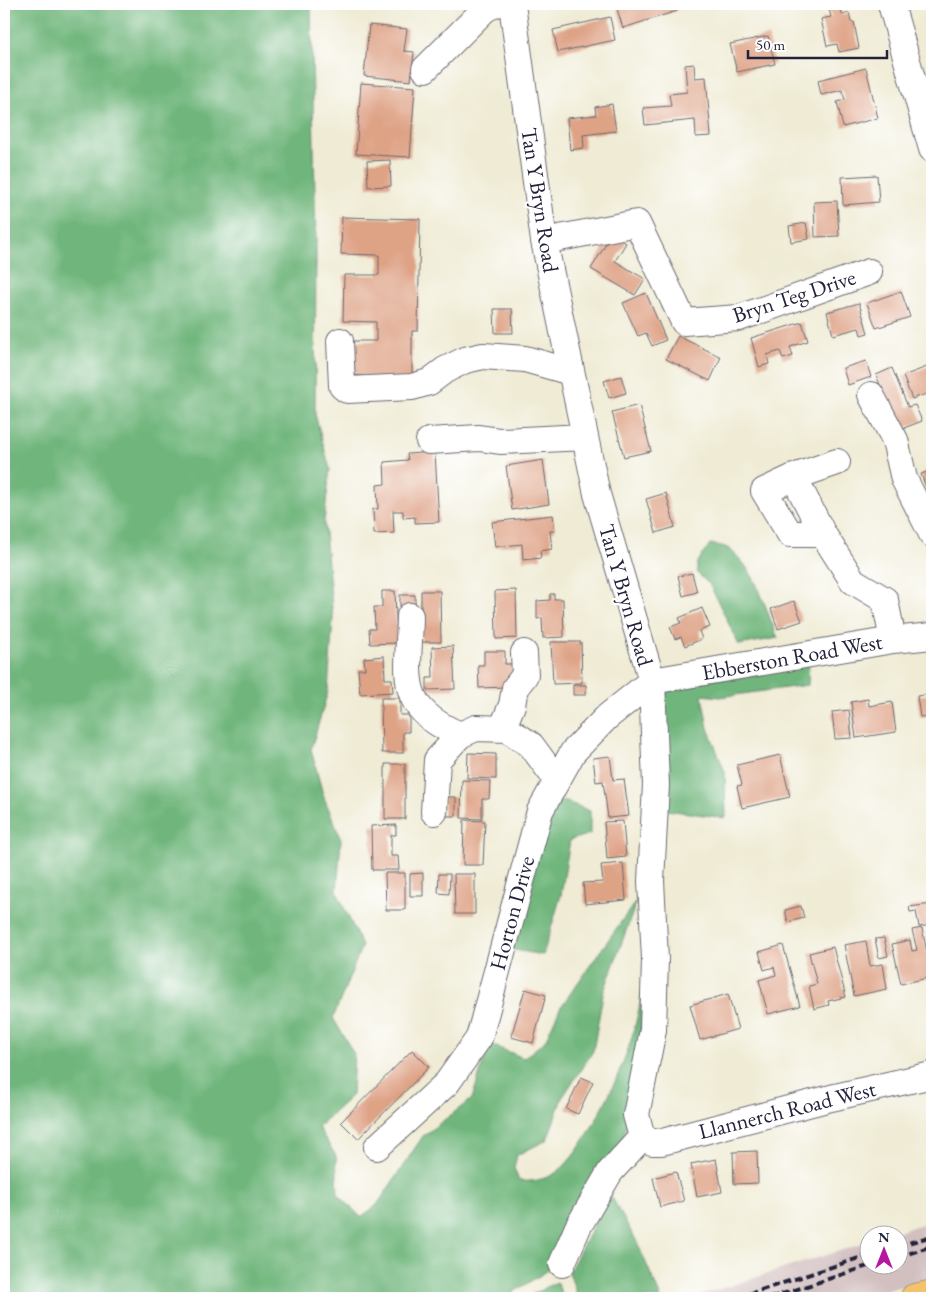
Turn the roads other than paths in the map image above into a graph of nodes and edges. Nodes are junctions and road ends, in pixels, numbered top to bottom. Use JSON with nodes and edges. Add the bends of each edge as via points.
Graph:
{"nodes":[{"id":1,"x":891,"y":4,"type":"edge"},
{"id":2,"x":511,"y":5,"type":"edge"},
{"id":3,"x":425,"y":69,"type":"dead end"},
{"id":4,"x":932,"y":149,"type":"edge"},
{"id":5,"x":544,"y":241,"type":"junction"},
{"id":6,"x":869,"y":272,"type":"dead end"},
{"id":7,"x":340,"y":341,"type":"dead end"},
{"id":8,"x":571,"y":372,"type":"junction"},
{"id":9,"x":871,"y":395,"type":"dead end"},
{"id":10,"x":585,"y":437,"type":"junction"},
{"id":11,"x":429,"y":441,"type":"dead end"},
{"id":12,"x":837,"y":462,"type":"dead end"},
{"id":13,"x":932,"y":534,"type":"edge"},
{"id":14,"x":410,"y":616,"type":"dead end"},
{"id":15,"x":932,"y":636,"type":"edge"},
{"id":16,"x":893,"y":640,"type":"junction"},
{"id":17,"x":524,"y":653,"type":"dead end"},
{"id":18,"x":652,"y":681,"type":"junction"},
{"id":19,"x":502,"y":729,"type":"junction"},
{"id":20,"x":460,"y":735,"type":"junction"},
{"id":21,"x":556,"y":779,"type":"junction"},
{"id":22,"x":434,"y":812,"type":"dead end"},
{"id":23,"x":932,"y":1075,"type":"edge"},
{"id":24,"x":642,"y":1137,"type":"junction"},
{"id":25,"x":377,"y":1147,"type":"dead end"},
{"id":26,"x":562,"y":1264,"type":"dead end"},
{"id":27,"x":932,"y":1294,"type":"edge"},
{"id":28,"x":914,"y":1298,"type":"edge"}],
"edges":[{"from":1,"to":4,"type":"street"},
{"from":2,"to":3,"type":"street","via":[[485,9]]},
{"from":2,"to":5,"type":"street","name":"Tan Y Bryn Road"},
{"from":5,"to":6,"type":"street","name":"Bryn Teg Drive","via":[[637,223],[684,322],[739,318]]},
{"from":5,"to":8,"type":"street","name":"Tan Y Bryn Road"},
{"from":7,"to":8,"type":"street","via":[[342,386],[347,390],[412,387],[428,382],[465,360],[483,356],[524,359]]},
{"from":8,"to":10,"type":"street","name":"Tan Y Bryn Road"},
{"from":9,"to":13,"type":"street","via":[[895,440],[904,479]]},
{"from":10,"to":11,"type":"street"},
{"from":10,"to":18,"type":"street","name":"Tan Y Bryn Road","via":[[597,494]]},
{"from":12,"to":16,"type":"street","via":[[764,491],[790,534],[823,534],[853,581],[885,600]]},
{"from":14,"to":20,"type":"street","via":[[409,691],[428,717]]},
{"from":15,"to":16,"type":"street","name":"Ebberston Road West"},
{"from":16,"to":18,"type":"street","name":"Ebberston Road West"},
{"from":17,"to":19,"type":"street","via":[[525,675],[515,688]]},
{"from":18,"to":21,"type":"street","name":"Horton Drive","via":[[607,717],[573,752]]},
{"from":18,"to":24,"type":"street","name":"Tan Y Bryn Road","via":[[656,785],[651,881],[655,959],[653,1030],[636,1115]]},
{"from":19,"to":20,"type":"street","via":[[476,728]]},
{"from":19,"to":21,"type":"street","via":[[531,745]]},
{"from":20,"to":22,"type":"street","via":[[437,760]]},
{"from":21,"to":25,"type":"street","name":"Horton Drive","via":[[540,811],[479,1038],[447,1083]]},
{"from":23,"to":24,"type":"street","name":"Llannerch Road West","via":[[662,1142]]},
{"from":24,"to":26,"type":"street","via":[[610,1172],[578,1227]]},
{"from":27,"to":28,"type":"highway"}]}
